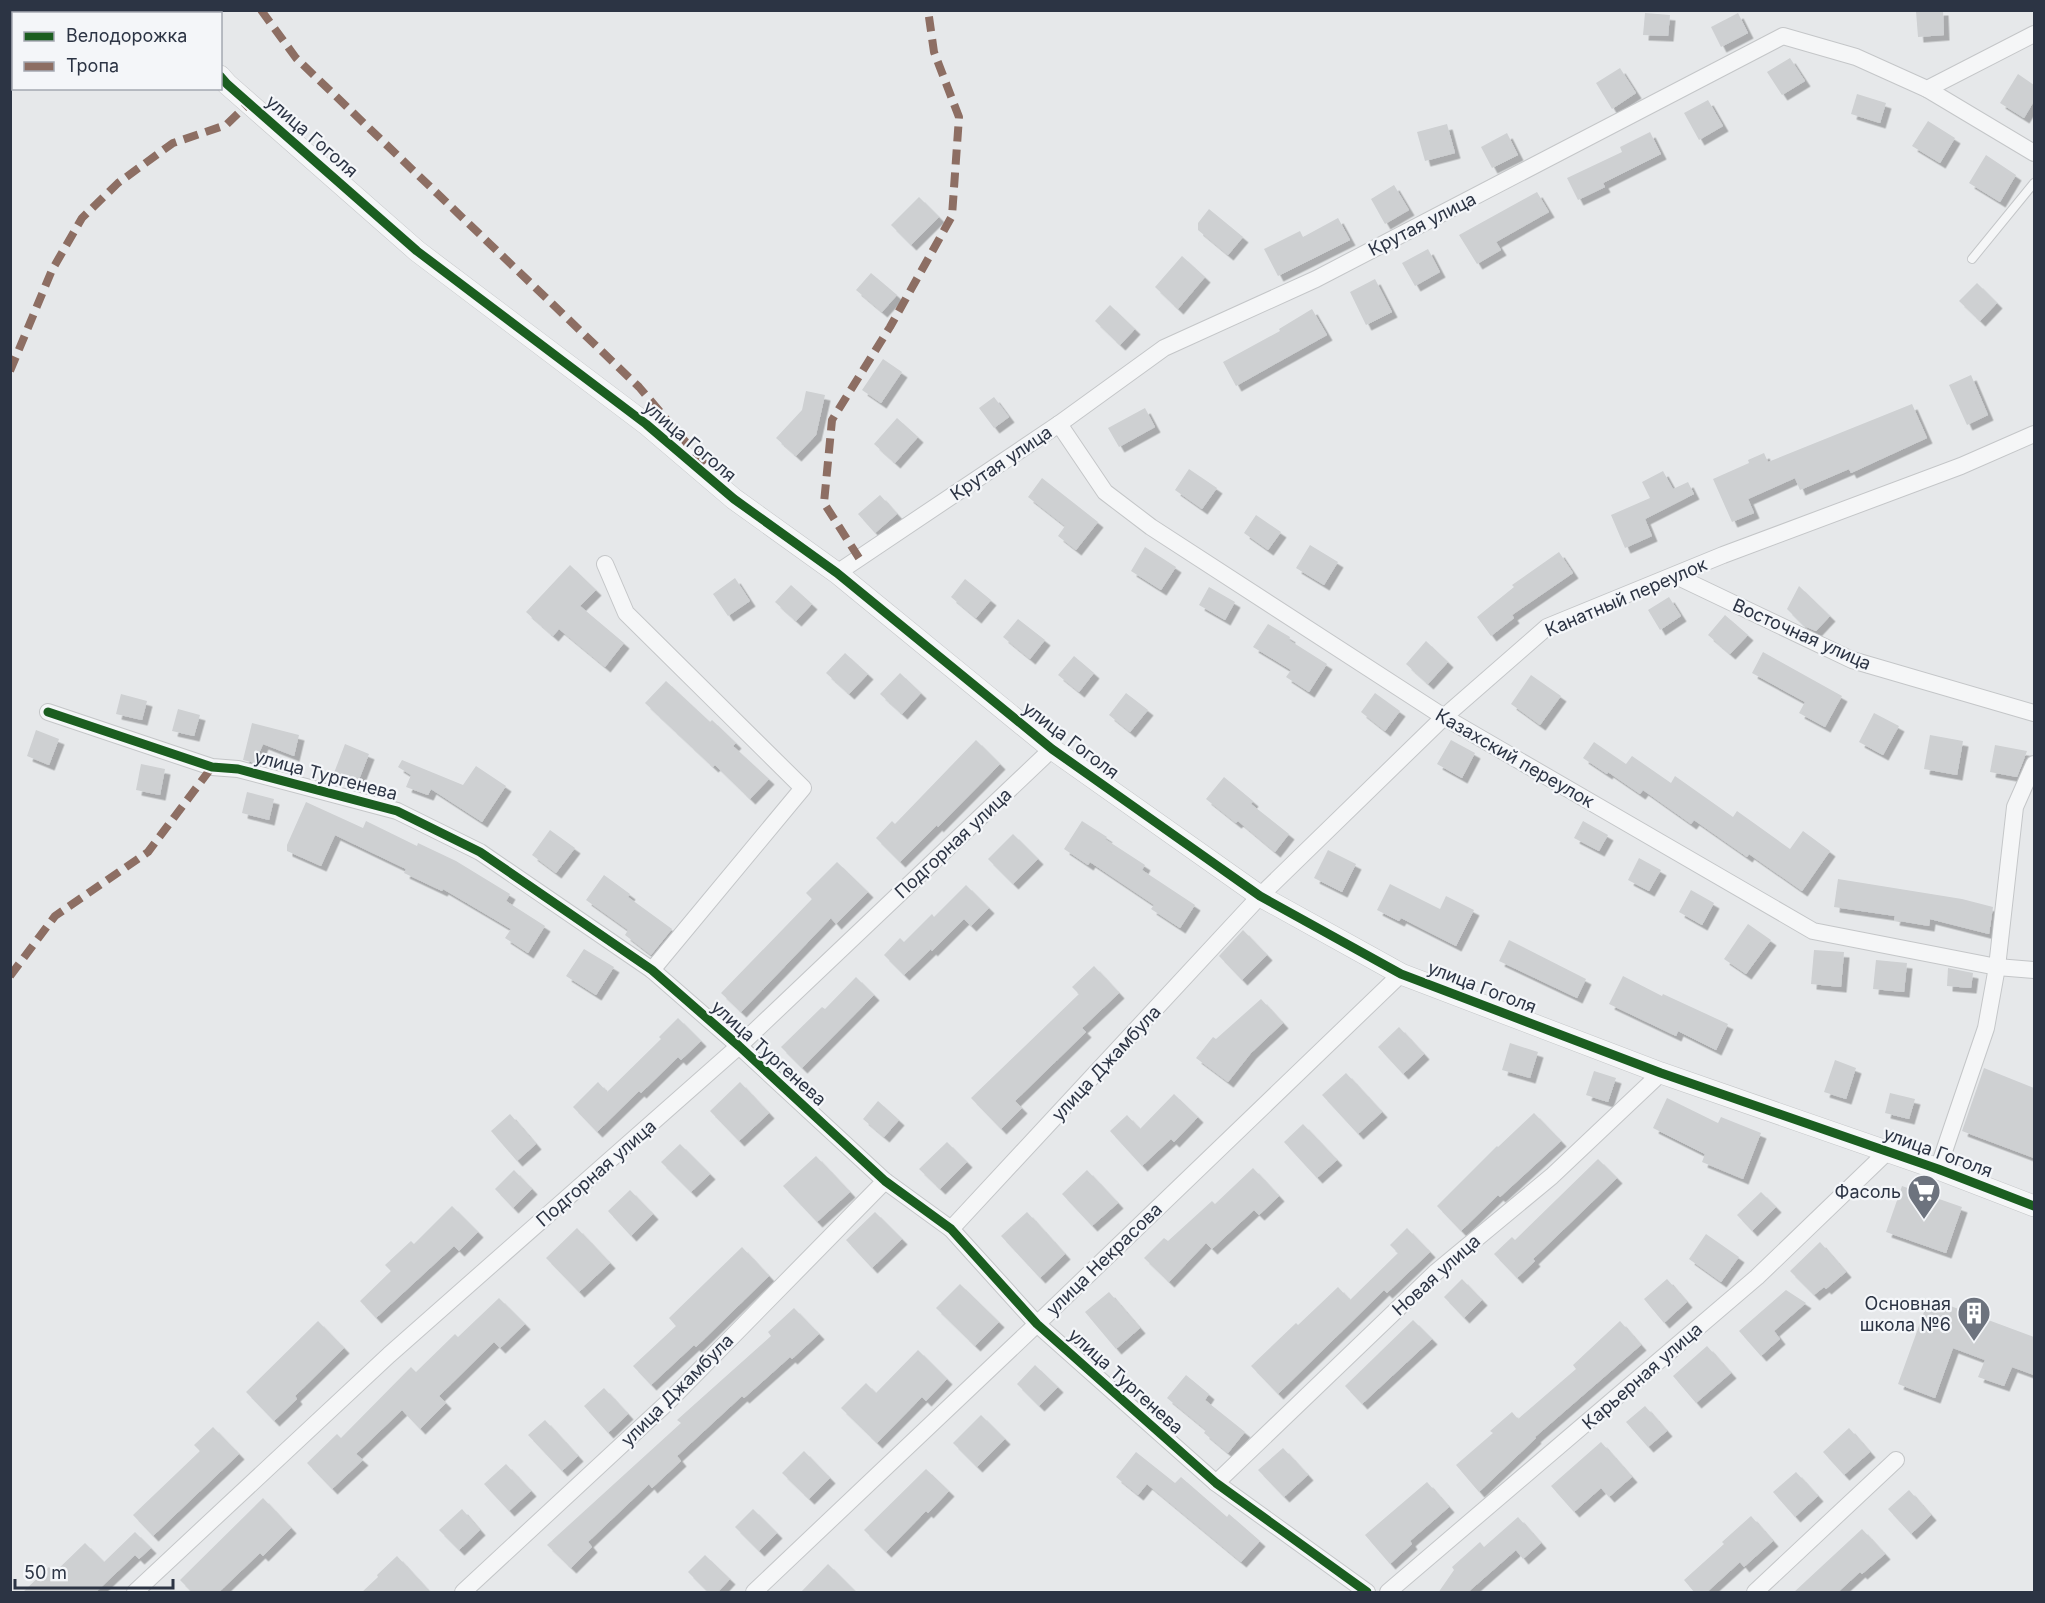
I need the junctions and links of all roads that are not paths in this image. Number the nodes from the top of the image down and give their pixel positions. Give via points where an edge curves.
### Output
1 (2034, 34) edge
2 (222, 78) edge
3 (1928, 89) junction
4 (2034, 153) edge
5 (2034, 183) edge
6 (1972, 259) dead end
7 (1059, 424) junction
8 (2034, 434) edge
9 (605, 564) dead end
10 (837, 573) junction
11 (1676, 576) junction
12 (48, 712) dead end
13 (2034, 713) edge
14 (1444, 717) junction
15 (1052, 749) junction
16 (2034, 764) edge
17 (1260, 896) junction
18 (1997, 967) junction
19 (652, 970) junction
20 (2034, 970) edge
21 (1401, 974) junction
22 (739, 1046) junction
23 (1661, 1073) junction
24 (1888, 1151) junction
25 (1938, 1169) junction
26 (885, 1180) junction
27 (2034, 1206) edge
28 (951, 1229) junction
29 (1037, 1324) junction
30 (1896, 1460) dead end
31 (1216, 1483) junction
32 (135, 1593) edge
33 (463, 1593) edge
34 (754, 1593) edge
35 (1366, 1593) edge
36 (1388, 1593) edge
37 (1755, 1593) edge

1 - 3 street
2 - 10 street, улица Гоголя via 417,251 646,424 734,499
3 - 4 street
3 - 7 street, Крутая улица via 1856,57 1783,36 1316,279 1164,348
5 - 6 lane
7 - 10 street, Крутая улица
7 - 14 street, Казахский переулок via 1105,492 1114,499
8 - 11 street, Канатный переулок
9 - 19 street via 626,614 803,788
10 - 15 street, улица Гоголя
11 - 13 street, Восточная улица via 1852,660
11 - 14 street, Канатный переулок via 1547,627
12 - 19 street, улица Тургенева via 212,767 238,769 397,811 480,852
14 - 17 street, Канатный переулок
14 - 18 street, Казахский переулок via 1813,931
15 - 17 street, улица Гоголя
15 - 22 street, Подгорная улица
16 - 18 street via 2015,807
17 - 21 street, улица Гоголя
17 - 28 street, улица Джамбула
18 - 20 street, Казахский переулок
18 - 25 street via 1986,1028
19 - 22 street, улица Тургенева
21 - 23 street, улица Гоголя
21 - 29 street, улица Некрасова
22 - 26 street, улица Тургенева
22 - 32 street, Подгорная улица via 390,1355
23 - 24 street, улица Гоголя
23 - 31 street, Новая улица via 1552,1176 1435,1274
24 - 25 street, улица Гоголя
24 - 36 street, Карьерная улица via 1757,1277
25 - 27 street, улица Гоголя
26 - 28 street, улица Тургенева
26 - 33 street, улица Джамбула via 668,1402
28 - 29 street, улица Тургенева
29 - 31 street, улица Тургенева
29 - 34 street, улица Некрасова
30 - 37 street
31 - 35 street, улица Тургенева

